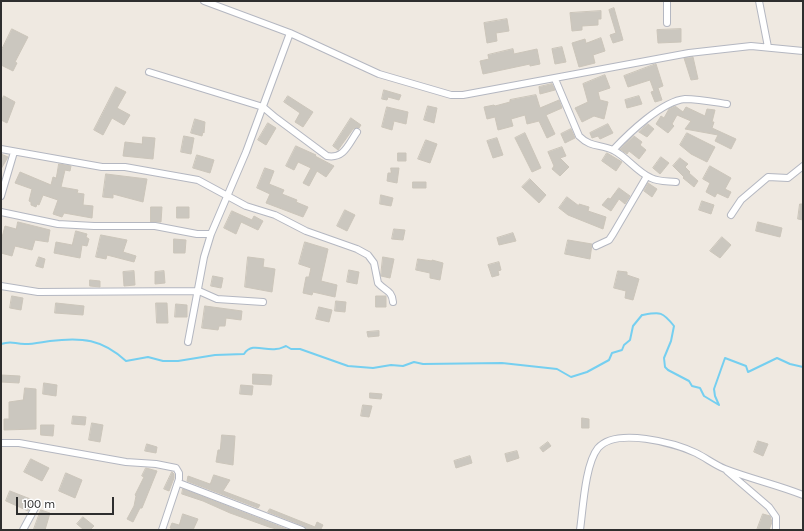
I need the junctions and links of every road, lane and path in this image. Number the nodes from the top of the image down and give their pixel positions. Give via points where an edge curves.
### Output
1 (204, 1) edge
2 (667, 1) edge
3 (759, 1) edge
4 (667, 23) dead end
5 (290, 33) junction
6 (768, 48) junction
7 (803, 51) edge
8 (149, 72) dead end
9 (555, 79) junction
10 (727, 104) dead end
11 (263, 107) junction
12 (357, 132) dead end
13 (1, 149) edge
14 (613, 150) junction
15 (14, 152) junction
16 (803, 166) edge
17 (648, 176) junction
18 (676, 182) dead end
19 (1, 196) edge
20 (228, 197) junction
21 (1, 212) edge
22 (731, 215) dead end
23 (211, 234) junction
24 (596, 246) dead end
25 (1, 286) edge
26 (198, 291) junction
27 (264, 302) dead end
28 (393, 302) dead end
29 (188, 342) dead end
30 (1, 443) edge
31 (724, 469) junction
32 (178, 483) junction
33 (803, 495) edge
34 (36, 506) dead end
35 (23, 530) edge
36 (162, 530) edge
37 (302, 530) edge
38 (580, 530) edge
39 (776, 530) edge

1 - 5 street
2 - 4 street
3 - 6 street
5 - 9 street via 379,74 451,95
5 - 11 street
6 - 7 street
6 - 9 street via 751,46 690,53
8 - 11 street
9 - 14 street via 579,136 588,144
10 - 14 street via 685,99 671,103 652,115
11 - 12 street via 327,156 341,156
11 - 20 street
13 - 15 street
14 - 17 street
15 - 19 street
15 - 20 street via 102,167 126,167 198,180
16 - 22 street via 788,178 768,177 741,200
17 - 18 street via 661,181
17 - 24 street via 609,240
20 - 23 street
20 - 28 street via 275,215 306,232 368,255 374,263 378,284 389,291
21 - 23 street via 58,224 155,226
23 - 26 street
25 - 26 street via 38,292
26 - 27 street via 217,299
26 - 29 street
30 - 32 street via 18,443 176,468 179,473
31 - 33 street
31 - 38 street via 680,447 640,438 622,437 607,441 597,449 589,468
31 - 39 street via 769,507 776,516
32 - 36 street
32 - 37 street
34 - 35 street

